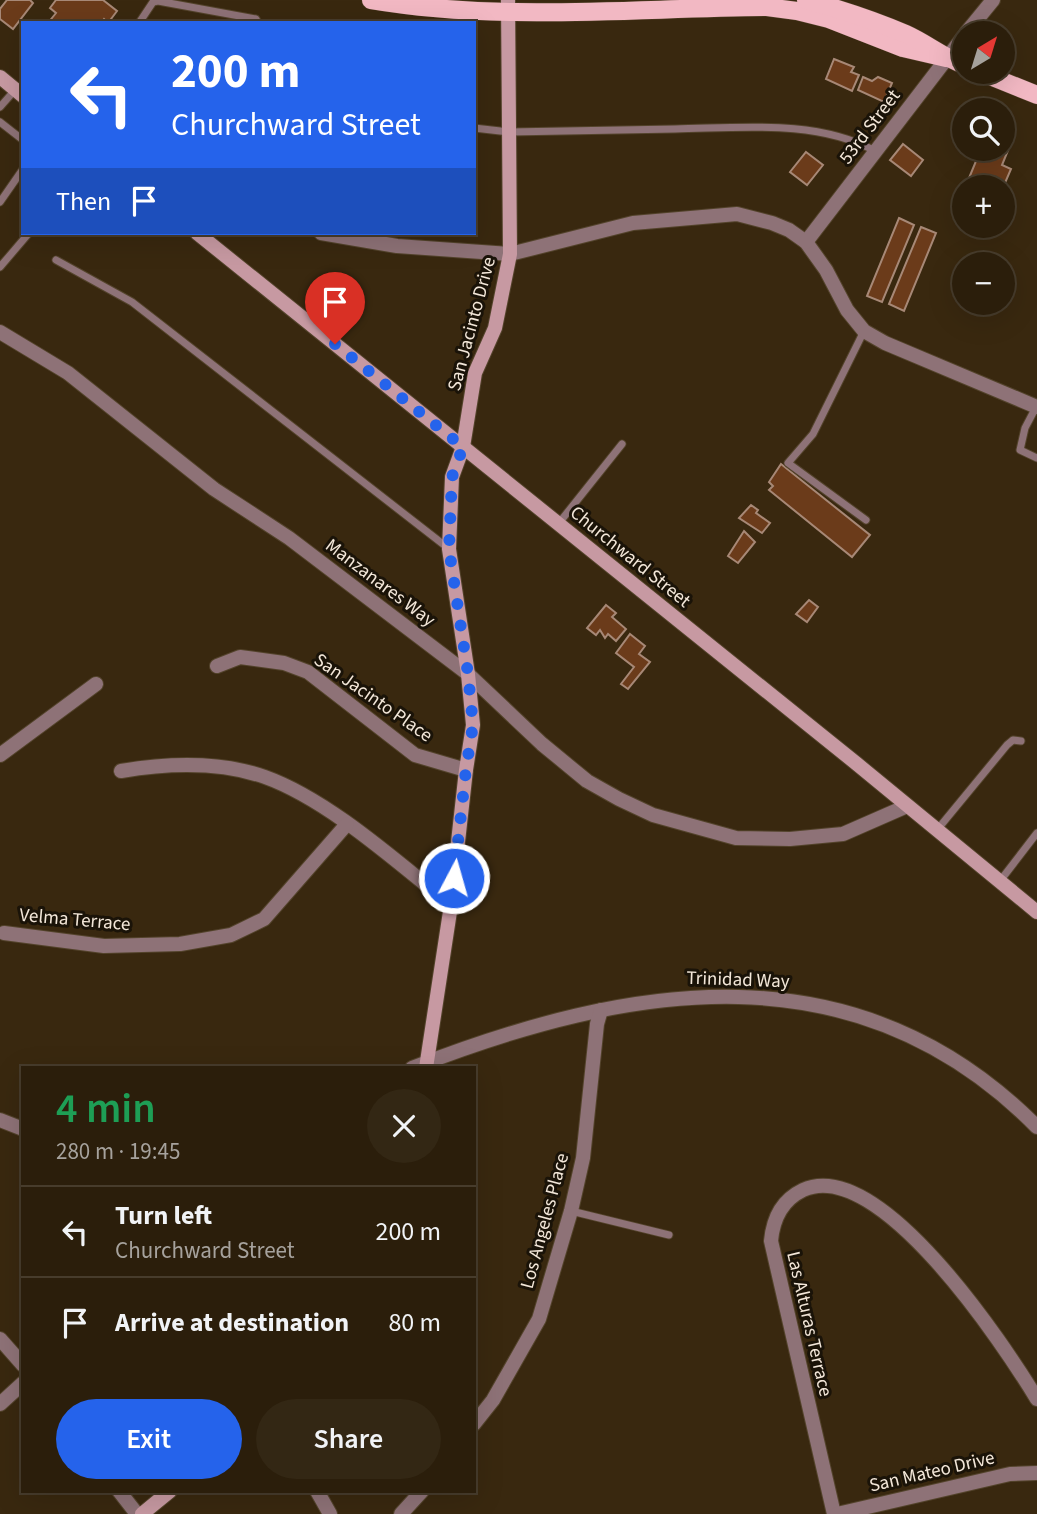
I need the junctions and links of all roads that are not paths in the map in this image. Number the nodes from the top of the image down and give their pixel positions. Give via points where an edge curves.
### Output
1 (371, 0) edge
2 (806, 0) edge
3 (993, 0) edge
4 (508, 6) edge
5 (140, 21) edge
6 (257, 21) edge
7 (976, 21) edge
8 (952, 50) edge
9 (946, 58) junction
10 (952, 60) edge
11 (0, 78) edge
12 (1010, 84) edge
13 (19, 92) edge
14 (1037, 95) edge
15 (0, 107) edge
16 (0, 122) edge
17 (476, 128) edge
18 (509, 131) junction
19 (21, 138) edge
20 (875, 151) junction
21 (21, 172) edge
22 (0, 202) edge
23 (27, 235) edge
24 (199, 235) edge
25 (332, 235) edge
26 (806, 242) junction
27 (510, 254) junction
28 (56, 260) dead end
29 (0, 267) edge
30 (864, 331) junction
31 (0, 332) edge
32 (1037, 406) edge
33 (622, 444) dead end
34 (463, 447) junction
35 (1037, 457) edge
36 (866, 520) dead end
37 (558, 524) junction
38 (449, 549) junction
39 (217, 666) dead end
40 (468, 674) junction
41 (96, 684) dead end
42 (1021, 741) dead end
43 (0, 755) edge
44 (466, 769) junction
45 (121, 771) dead end
46 (907, 806) junction
47 (347, 824) junction
48 (937, 831) junction
49 (1037, 833) edge
50 (999, 882) junction
51 (451, 905) junction
52 (1037, 912) edge
53 (4, 933) dead end
54 (601, 1010) junction
55 (426, 1065) edge
56 (0, 1120) edge
57 (1037, 1127) edge
58 (21, 1128) edge
59 (571, 1211) junction
60 (668, 1235) dead end
61 (0, 1339) edge
62 (21, 1363) edge
63 (21, 1385) edge
64 (1037, 1399) edge
65 (0, 1404) edge
66 (476, 1421) edge
67 (1037, 1473) edge
68 (121, 1493) edge
69 (168, 1493) edge
70 (318, 1493) edge
71 (420, 1493) edge
72 (137, 1514) edge
73 (142, 1514) edge
74 (330, 1514) edge
75 (401, 1514) edge
76 (835, 1514) edge

1 - 4 main road via 414,7
2 - 9 main road via 909,35
3 - 7 street, 53rd Street
4 - 9 main road via 570,14 766,7 797,10 903,48
4 - 18 street, San Jacinto Drive
5 - 6 lane via 158,1
8 - 9 street, 53rd Street
9 - 10 main road
9 - 20 street, 53rd Street
11 - 13 street
12 - 14 main road
13 - 15 lane
16 - 19 lane
17 - 18 lane
18 - 20 lane via 776,128 855,141
18 - 27 street, San Jacinto Drive
20 - 26 street, 53rd Street
21 - 22 lane
23 - 29 lane
24 - 34 street, Churchward Street
25 - 27 street via 397,246
26 - 27 street via 772,223 737,214 633,223
26 - 30 street
27 - 34 street, San Jacinto Drive via 495,328 475,373
28 - 38 lane via 132,302
30 - 32 street
30 - 36 lane via 813,434 788,463
31 - 40 street, Manzanares Way via 68,373 214,489 289,538
32 - 35 lane via 1020,450
33 - 37 lane
34 - 37 street, Churchward Street
34 - 38 street, San Jacinto Drive via 452,477
37 - 46 street, Churchward Street
38 - 40 street, San Jacinto Drive
39 - 44 street, San Jacinto Place via 240,657 284,663 308,672 415,755
40 - 44 street, San Jacinto Drive via 473,725
40 - 46 street, Manzanares Way via 587,781 653,816 736,838 803,838 842,834
41 - 43 street
42 - 48 lane via 1007,745
44 - 51 street, San Jacinto Drive
45 - 47 street via 161,764 218,766 265,777 319,803
46 - 48 street, Churchward Street
47 - 51 street
47 - 53 street, Velma Terrace via 264,919 231,935 180,944 104,946
48 - 50 street, Churchward Street
49 - 50 lane
50 - 52 street, Churchward Street
51 - 55 street, San Jacinto Drive
54 - 55 street, Trinidad Way via 531,1025
54 - 57 street, Trinidad Way via 666,998 732,995 852,1013 940,1049 998,1090
54 - 59 street, Los Angeles Place via 583,1158
56 - 58 street
59 - 60 lane
59 - 66 street, Los Angeles Place via 538,1319
61 - 62 street
63 - 65 street
64 - 76 street, Las Alturas Terrace via 971,1302 894,1220 856,1193 835,1185 816,1186 795,1195 780,1210 771,1241
67 - 76 street, San Mateo Drive via 1010,1474
68 - 72 street
69 - 73 street
70 - 74 street
71 - 75 street

